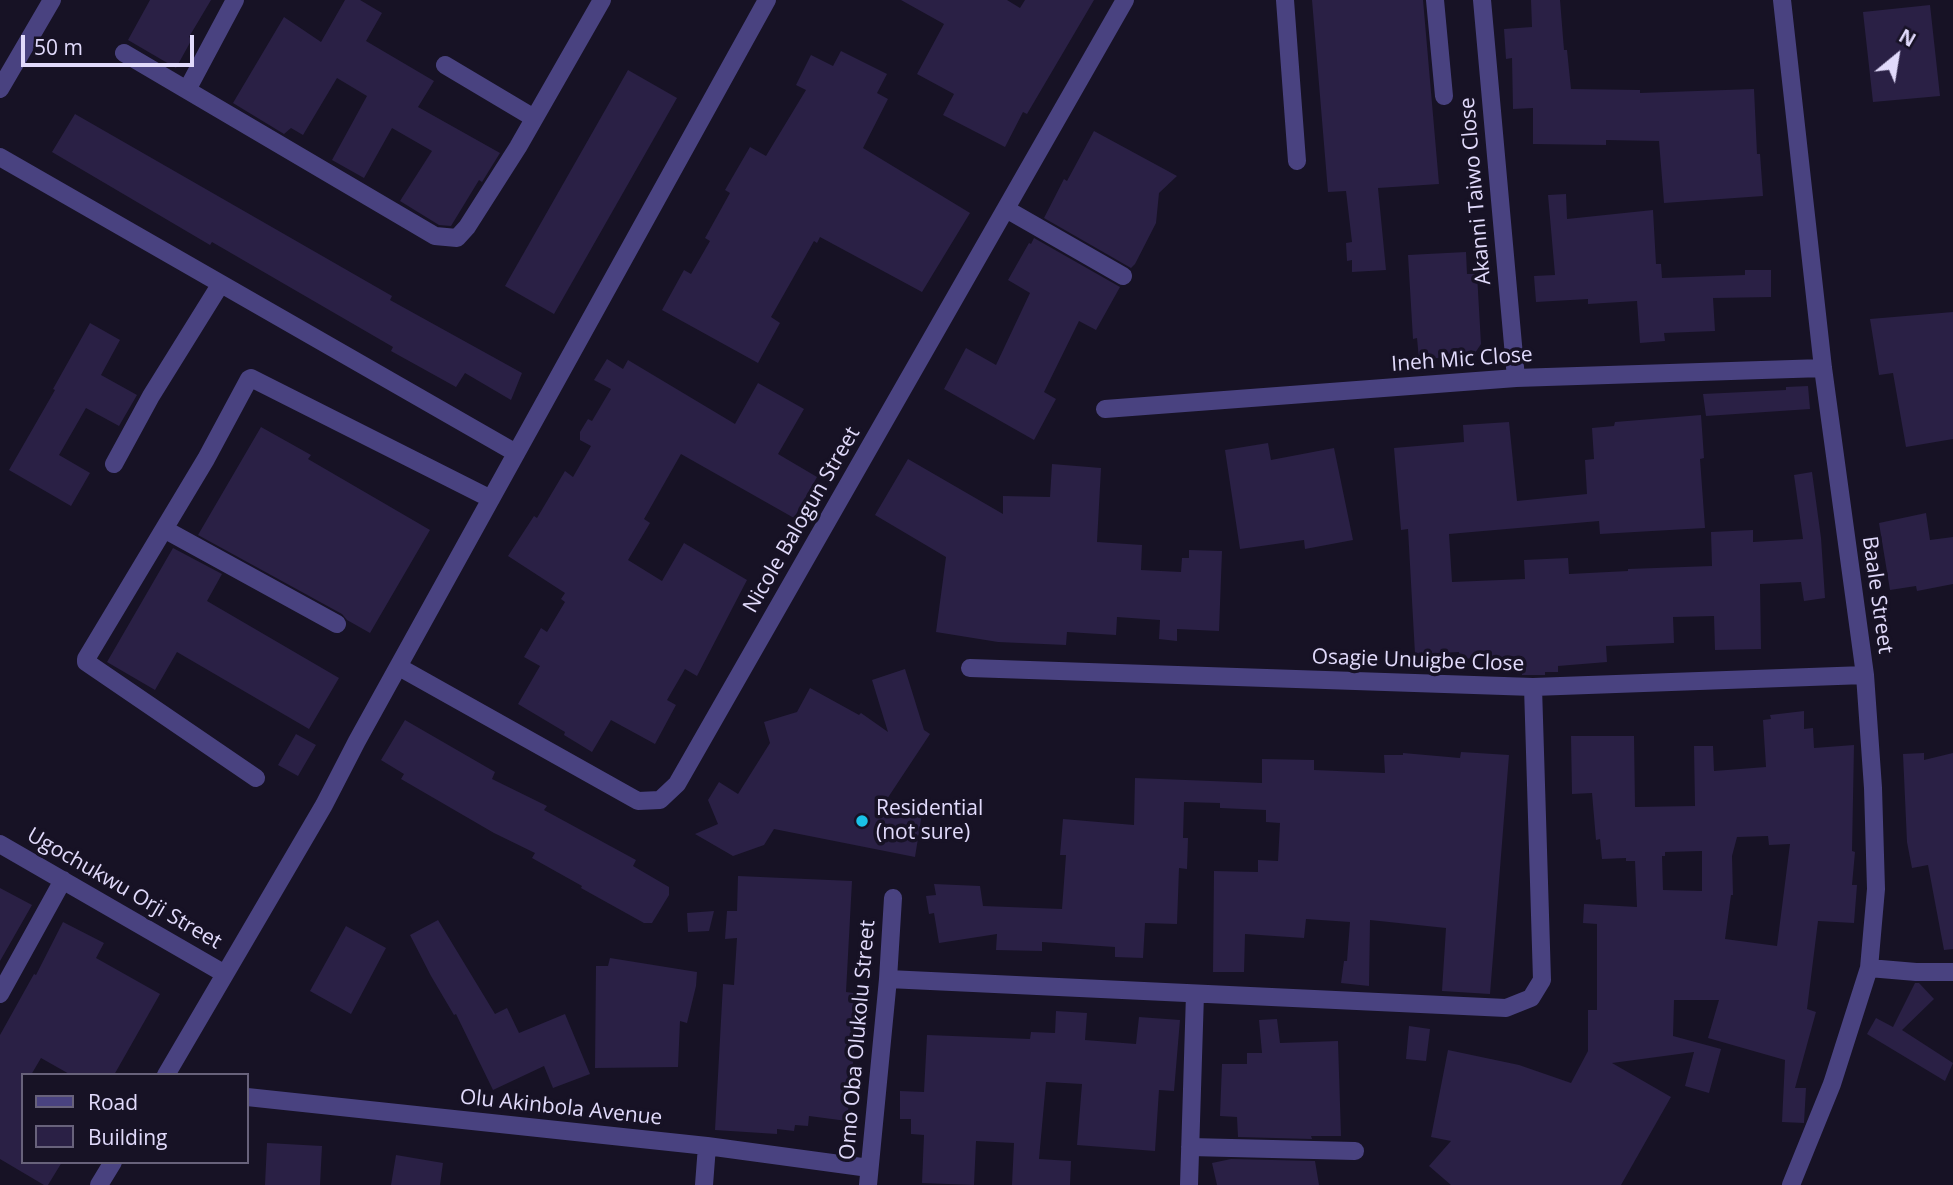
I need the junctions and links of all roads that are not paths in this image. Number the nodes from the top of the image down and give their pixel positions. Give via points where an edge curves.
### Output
1 (52, 0) edge
2 (235, 0) edge
3 (602, 0) edge
4 (767, 0) edge
5 (1125, 0) edge
6 (1284, 0) edge
7 (1435, 0) edge
8 (1482, 0) edge
9 (1783, 0) edge
10 (124, 53) dead end
11 (445, 65) dead end
12 (0, 89) edge
13 (187, 90) junction
14 (1444, 96) dead end
15 (534, 118) junction
16 (0, 157) edge
17 (1297, 161) dead end
18 (1006, 209) junction
19 (1123, 276) dead end
20 (220, 285) junction
21 (1823, 368) junction
22 (1516, 378) junction
23 (1105, 409) dead end
24 (516, 453) junction
25 (114, 464) dead end
26 (491, 499) junction
27 (164, 529) junction
28 (337, 624) dead end
29 (398, 667) junction
30 (970, 668) dead end
31 (1865, 675) junction
32 (1533, 687) junction
33 (256, 778) dead end
34 (0, 844) edge
35 (63, 880) junction
36 (893, 898) dead end
37 (1869, 968) junction
38 (1953, 972) edge
39 (225, 974) junction
40 (888, 979) junction
41 (0, 994) edge
42 (1195, 994) junction
43 (167, 1073) edge
44 (248, 1097) edge
45 (707, 1146) junction
46 (1190, 1147) junction
47 (1355, 1151) dead end
48 (112, 1164) edge
49 (869, 1177) edge
50 (99, 1185) edge
51 (704, 1185) edge
52 (1189, 1185) edge
53 (1791, 1185) edge

1 - 12 street
2 - 13 street
3 - 15 street
4 - 24 street
5 - 18 street, Nicole Balogun Street
6 - 17 street
7 - 14 street
8 - 22 street, Akanni Taiwo Close
9 - 21 street, Baale Street
10 - 13 street
11 - 15 street
13 - 15 street via 435,236 457,238
16 - 20 street
18 - 19 street
18 - 29 street, Nicole Balogun Street via 677,784 660,800 638,801
20 - 24 street
20 - 25 street
21 - 22 street, Ineh Mic Close
21 - 31 street, Baale Street
22 - 23 street, Ineh Mic Close
24 - 26 street
26 - 27 street via 251,378
26 - 29 street
27 - 28 street
27 - 33 street via 86,662
29 - 39 street
30 - 32 street, Osagie Unuigbe Close
31 - 32 street, Osagie Unuigbe Close
31 - 37 street, Baale Street via 1876,889
32 - 42 street via 1542,979 1531,998 1506,1008
34 - 35 street, Ugochukwu Orji Street
35 - 39 street, Ugochukwu Orji Street
35 - 41 street
36 - 40 street, Omo Oba Olukolu Street
37 - 38 street
37 - 53 street, Baale Street via 1832,1084
39 - 43 street
40 - 42 street
40 - 49 street, Omo Oba Olukolu Street
42 - 46 street
44 - 45 street, Olu Akinbola Avenue
45 - 49 street, Olu Akinbola Avenue
45 - 51 street
46 - 47 street
46 - 52 street
48 - 50 street

